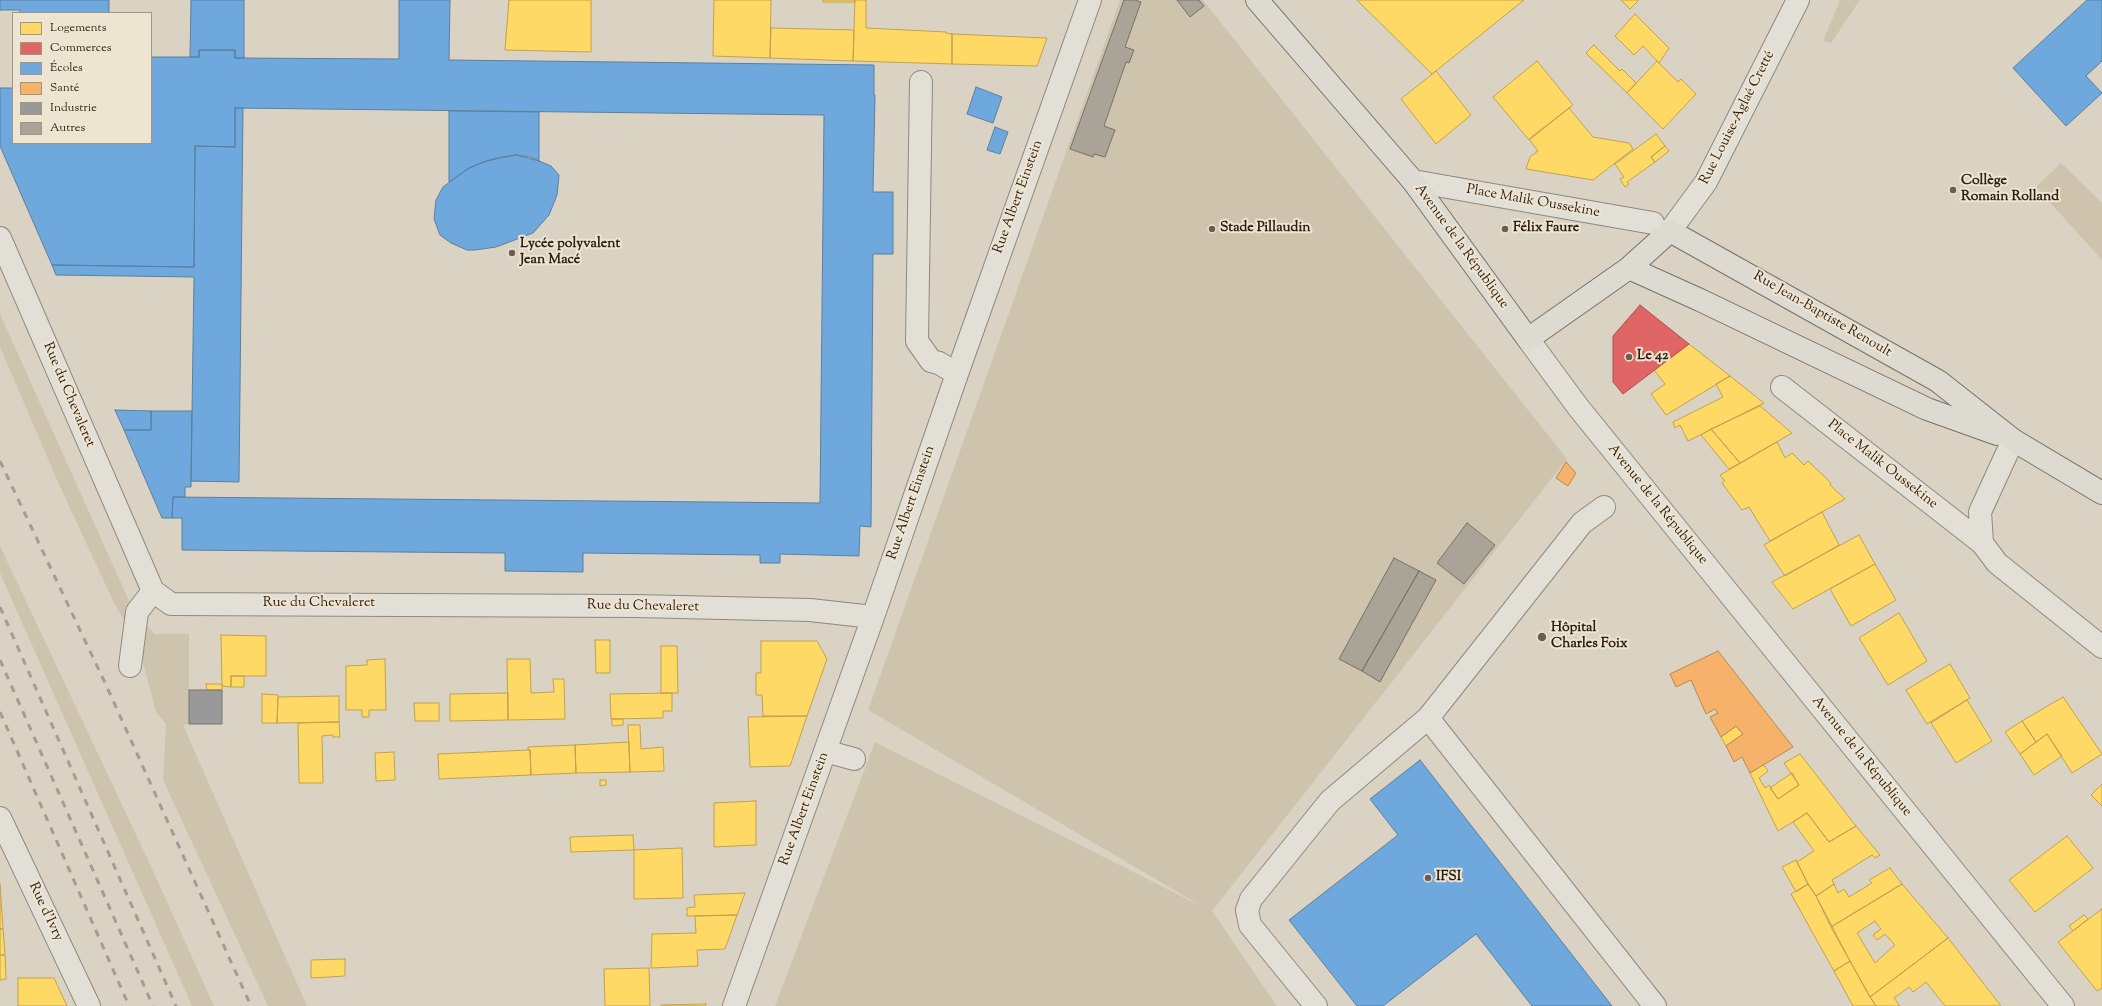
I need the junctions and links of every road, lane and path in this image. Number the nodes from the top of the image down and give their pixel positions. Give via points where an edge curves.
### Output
1 (1090, 0) edge
2 (1258, 0) edge
3 (1798, 0) edge
4 (921, 82) dead end
5 (1413, 181) junction
6 (1661, 227) junction
7 (0, 238) edge
8 (1629, 268) junction
9 (1528, 339) junction
10 (957, 374) junction
11 (1782, 387) dead end
12 (2013, 440) junction
13 (2102, 493) edge
14 (1604, 507) dead end
15 (1982, 543) junction
16 (153, 591) junction
17 (873, 616) junction
18 (2102, 647) edge
19 (130, 666) dead end
20 (1428, 718) junction
21 (825, 750) junction
22 (854, 759) dead end
23 (0, 818) edge
24 (89, 1006) edge
25 (734, 1006) edge
26 (1316, 1006) edge
27 (1655, 1006) edge
28 (2063, 1006) edge

1 - 10 street, Rue Albert Einstein
2 - 5 main road, Avenue de la République
3 - 6 street, Rue Louise-Aglaé Cretté via 1706,182
4 - 10 street via 917,341 931,361
5 - 6 street, Place Malik Oussekine
5 - 9 main road, Avenue de la République
6 - 8 main road
6 - 12 main road, Rue Jean-Baptiste Renoult via 1938,381
7 - 16 street, Rue du Chevaleret
8 - 9 main road
8 - 12 main road, Rue Jean-Baptiste Renoult via 1927,409
9 - 28 street, Avenue de la République via 1578,407
10 - 17 street, Rue Albert Einstein
11 - 15 street, Place Malik Oussekine
12 - 13 main road, Rue Jean-Baptiste Renoult
12 - 15 street via 1980,512
14 - 20 street via 1582,523
15 - 18 street, Place Malik Oussekine via 1997,562
16 - 17 street, Rue du Chevaleret via 171,604 186,605 643,606 810,610
16 - 19 street via 137,612
17 - 21 street, Rue Albert Einstein
20 - 26 street via 1330,801 1251,899 1247,910 1250,925
20 - 27 street
21 - 22 street
21 - 25 street, Rue Albert Einstein
23 - 24 street, Rue d'Ivry

